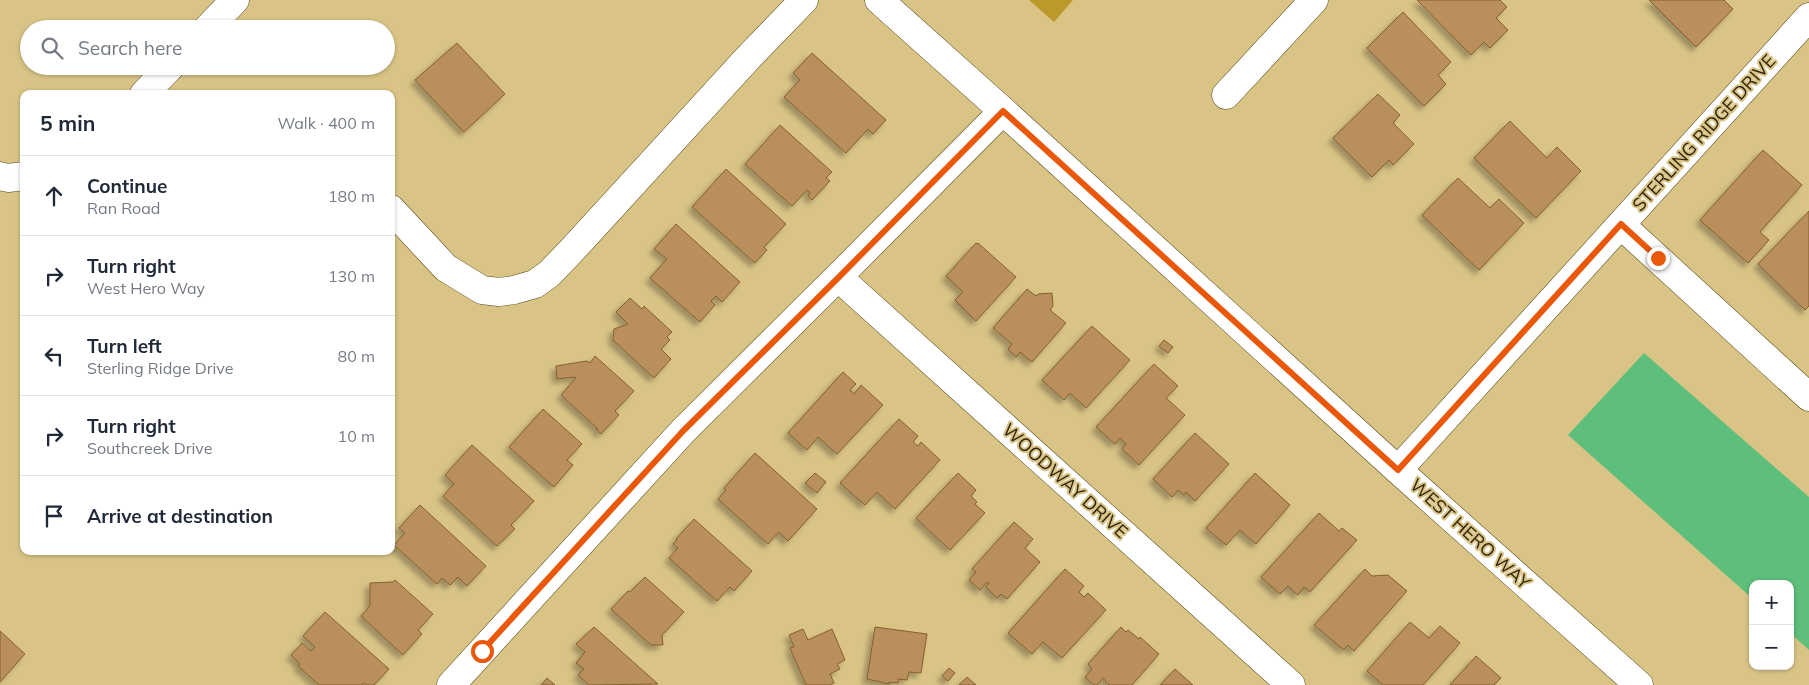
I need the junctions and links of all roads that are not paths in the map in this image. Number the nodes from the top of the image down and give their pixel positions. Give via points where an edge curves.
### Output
1 (236, 0) edge
2 (804, 0) edge
3 (879, 0) edge
4 (1314, 0) edge
5 (1809, 17) edge
6 (216, 20) edge
7 (162, 75) edge
8 (148, 90) edge
9 (1226, 95) dead end
10 (1003, 111) junction
11 (0, 176) edge
12 (20, 176) edge
13 (395, 213) edge
14 (1621, 224) junction
15 (838, 278) junction
16 (1809, 397) edge
17 (1398, 470) junction
18 (451, 685) edge
19 (1291, 685) edge
20 (1639, 685) edge

1 - 6 street
2 - 13 street via 573,249 535,284 499,292 482,290 446,268
3 - 10 street, WEST HERO WAY
4 - 9 street
5 - 14 street, STERLING RIDGE DRIVE
7 - 8 street
10 - 15 street
10 - 17 street, WEST HERO WAY
11 - 12 street
14 - 16 street
14 - 17 street, STERLING RIDGE DRIVE
15 - 18 street via 683,431
15 - 19 street, WOODWAY DRIVE
17 - 20 street, WEST HERO WAY

